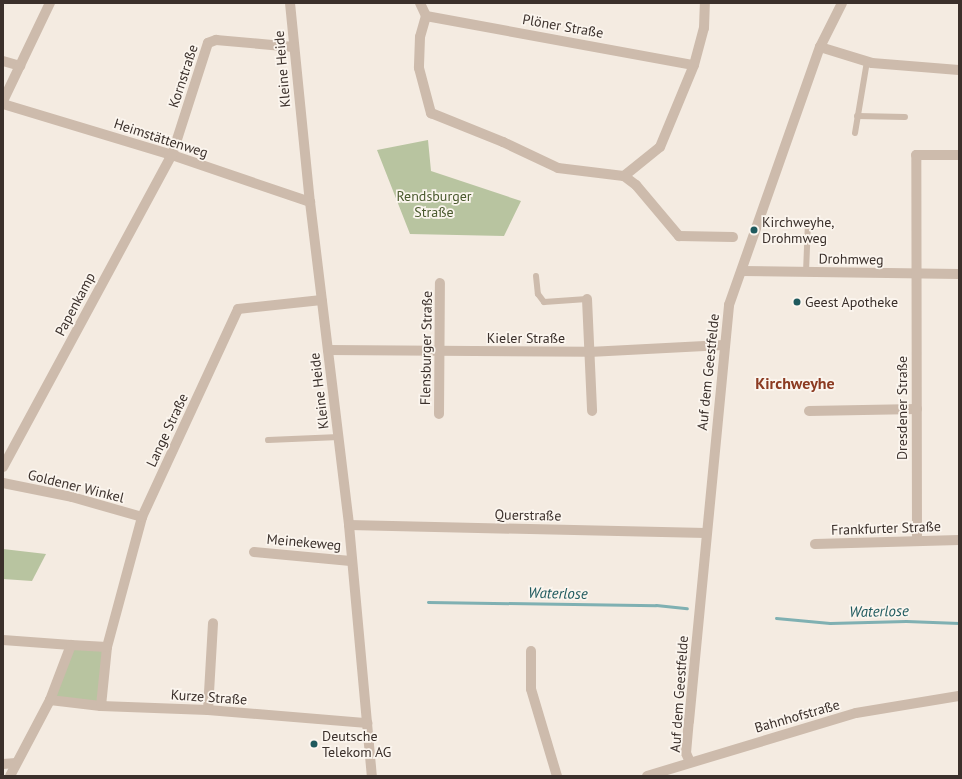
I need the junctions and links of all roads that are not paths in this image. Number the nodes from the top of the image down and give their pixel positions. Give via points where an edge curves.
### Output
1 (50, 3) edge
2 (290, 3) edge
3 (420, 3) edge
4 (705, 3) edge
5 (842, 3) edge
6 (426, 16) junction
7 (820, 47) junction
8 (294, 48) junction
9 (3, 60) edge
10 (867, 61) junction
11 (694, 65) junction
12 (20, 66) junction
13 (959, 70) edge
14 (3, 103) edge
15 (857, 116) junction
16 (905, 117) dead end
17 (854, 133) dead end
18 (172, 155) junction
19 (959, 155) edge
20 (624, 176) junction
21 (310, 202) junction
22 (808, 222) dead end
23 (733, 237) dead end
24 (742, 271) junction
25 (806, 272) junction
26 (915, 274) junction
27 (959, 274) edge
28 (536, 276) dead end
29 (440, 283) dead end
30 (587, 299) joint
31 (322, 300) junction
32 (724, 345) junction
33 (328, 350) junction
34 (440, 352) junction
35 (588, 352) junction
36 (917, 409) junction
37 (592, 411) dead end
38 (809, 411) dead end
39 (439, 414) dead end
40 (339, 437) junction
41 (268, 440) dead end
42 (3, 467) edge
43 (3, 483) edge
44 (142, 517) junction
45 (349, 525) junction
46 (706, 533) junction
47 (959, 540) edge
48 (917, 541) junction
49 (815, 544) dead end
50 (254, 552) dead end
51 (352, 561) junction
52 (213, 623) dead end
53 (3, 640) edge
54 (71, 645) junction
55 (107, 647) junction
56 (530, 651) dead end
57 (959, 696) edge
58 (50, 700) junction
59 (101, 706) junction
60 (208, 710) junction
61 (367, 723) junction
62 (690, 762) junction
63 (12, 769) edge
64 (372, 776) edge
65 (557, 776) edge
66 (647, 776) edge

1 - 12 street
2 - 8 street, Kleine Heide
3 - 6 street
4 - 11 street via 704,28
5 - 7 street, Auf dem Geestfelde
6 - 11 street, Plöner Straße
6 - 20 street via 420,37 420,68 431,113 503,142 558,168
7 - 10 street
7 - 24 street, Auf dem Geestfelde via 751,238
8 - 18 street, Kornstraße via 216,40 208,43
8 - 21 street, Kleine Heide
9 - 12 street
10 - 13 street
10 - 15 lane
11 - 20 street via 660,147
12 - 14 street
14 - 18 street, Heimstättenweg
15 - 16 lane
15 - 17 lane
18 - 21 street, Heimstättenweg
18 - 42 street, Papenkamp
19 - 26 street, Dresdener Straße via 916,155
20 - 23 street via 636,185 679,236
21 - 31 street, Kleine Heide
22 - 25 lane
24 - 25 street, Drohmweg
24 - 32 street, Auf dem Geestfelde via 729,305
25 - 26 street, Drohmweg
26 - 27 street, Drohmweg
26 - 36 street, Dresdener Straße
28 - 30 lane via 538,294 544,302
29 - 34 street, Flensburger Straße
30 - 35 street
31 - 33 street, Kleine Heide
31 - 44 street, Lange Straße via 238,310
32 - 35 street, Kieler Straße
32 - 46 street, Auf dem Geestfelde
33 - 34 street, Kieler Straße
33 - 40 street, Kleine Heide
34 - 35 street, Kieler Straße
34 - 39 street, Flensburger Straße
35 - 37 street
36 - 38 street
36 - 48 street, Dresdener Straße
40 - 41 lane
40 - 45 street, Kleine Heide
43 - 44 street, Goldener Winkel via 72,497
44 - 55 street, Lange Straße
45 - 46 street, Querstraße
45 - 51 street, Kleine Heide
46 - 62 street, Auf dem Geestfelde via 686,752
47 - 48 street, Frankfurter Straße
48 - 49 street, Frankfurter Straße
50 - 51 street, Meinekeweg
51 - 61 street, Kleine Heide
52 - 60 street
53 - 54 street
54 - 55 street
54 - 58 street
55 - 59 street, Lange Straße
56 - 65 street via 530,689
57 - 62 street, Bahnhofstraße via 856,713
58 - 59 street, Kurze Straße
58 - 63 street
59 - 60 street, Kurze Straße
60 - 61 street, Kurze Straße
61 - 64 street, Kleine Heide
62 - 66 street, Bahnhofstraße

